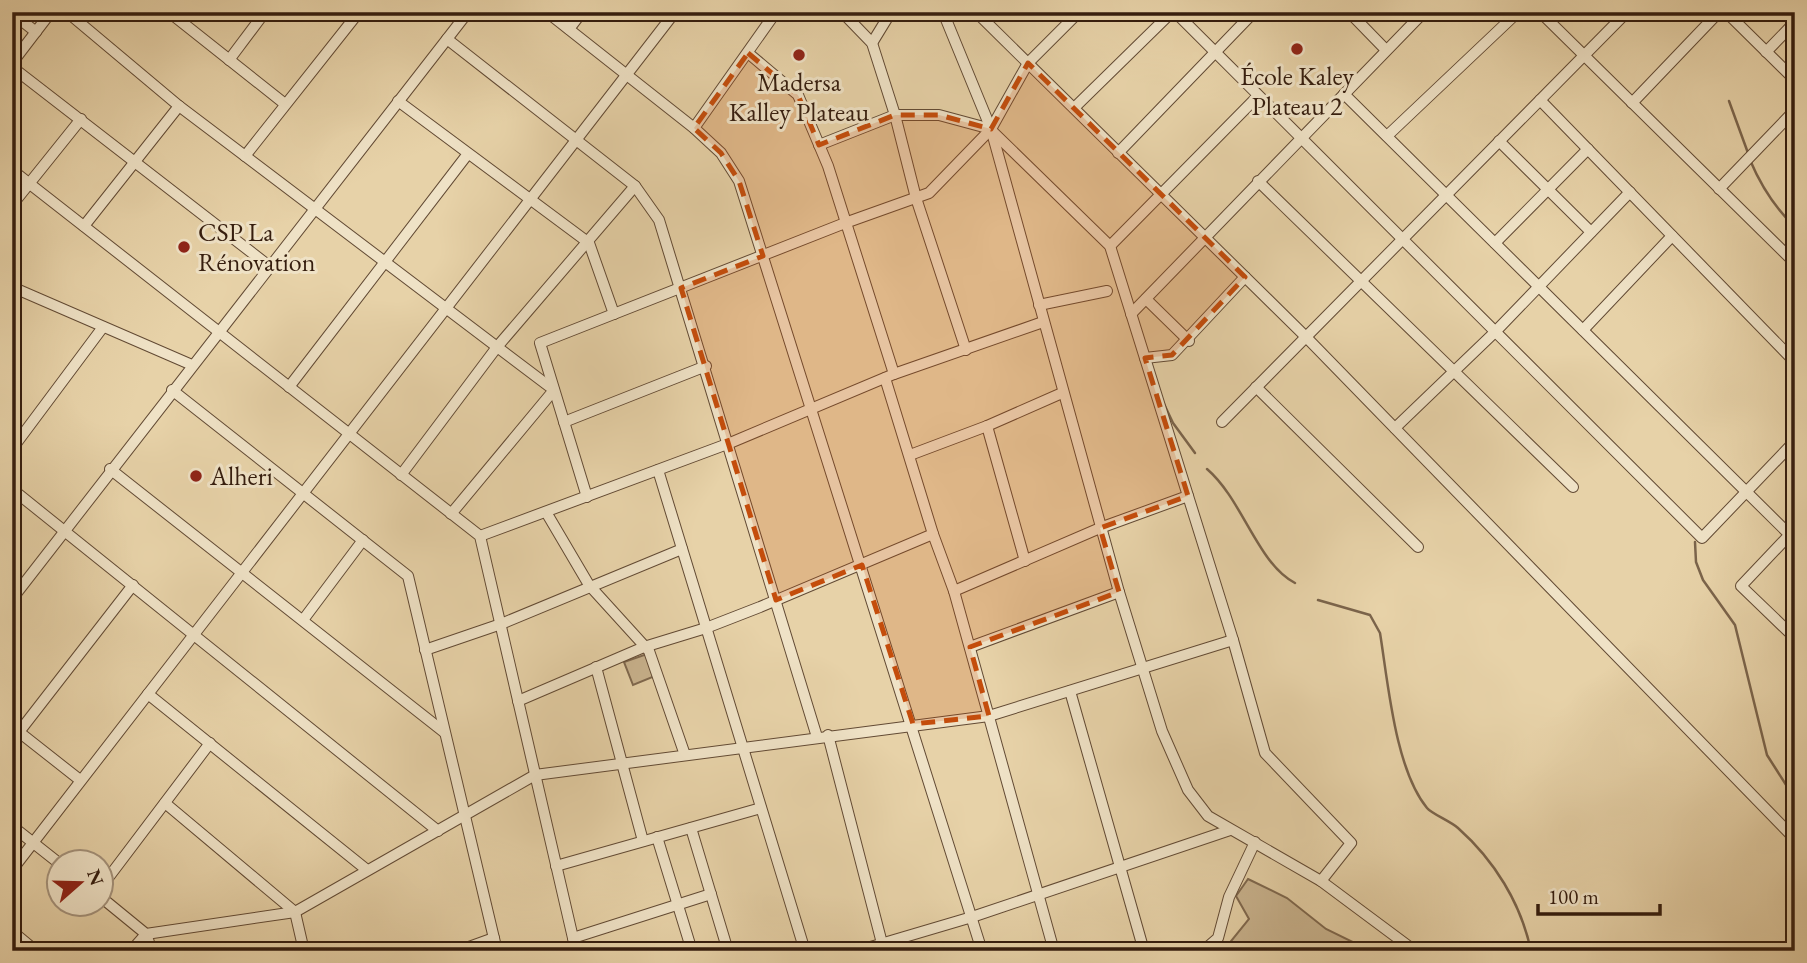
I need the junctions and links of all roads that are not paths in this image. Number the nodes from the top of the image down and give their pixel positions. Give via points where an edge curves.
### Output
1 (12, 12) edge
2 (51, 12) edge
3 (67, 12) edge
4 (169, 12) edge
5 (265, 12) edge
6 (359, 12) edge
7 (468, 12) edge
8 (547, 12) edge
9 (582, 12) edge
10 (675, 12) edge
11 (776, 12) edge
12 (842, 12) edge
13 (891, 12) edge
14 (943, 12) edge
15 (1079, 12) edge
16 (1173, 12) edge
17 (1254, 12) edge
18 (1349, 12) edge
19 (1424, 12) edge
20 (1518, 12) edge
21 (1540, 12) edge
22 (1627, 12) edge
23 (1718, 12) edge
24 (1726, 12) edge
25 (977, 13) edge
26 (1795, 22) edge
27 (569, 29) junction
28 (36, 32) junction
29 (447, 39) junction
30 (872, 43) junction
31 (1386, 50) junction
32 (748, 52) junction
33 (1214, 52) junction
34 (1766, 52) junction
35 (1584, 55) junction
36 (229, 60) junction
37 (1028, 63) junction
38 (12, 65) edge
39 (628, 73) junction
40 (1795, 80) edge
41 (1344, 94) junction
42 (1258, 96) junction
43 (1540, 100) junction
44 (398, 101) junction
45 (1632, 103) junction
46 (285, 104) junction
47 (179, 106) junction
48 (1074, 108) junction
49 (1795, 110) edge
50 (895, 115) junction
51 (81, 119) junction
52 (694, 128) junction
53 (991, 129) junction
54 (1387, 136) junction
55 (1301, 138) junction
56 (576, 140) junction
57 (1499, 141) junction
58 (819, 145) junction
59 (1588, 149) junction
60 (1118, 153) junction
61 (467, 155) junction
62 (245, 156) junction
63 (135, 161) junction
64 (12, 170) edge
65 (1258, 181) junction
66 (30, 184) junction
67 (635, 186) junction
68 (1719, 188) junction
69 (1548, 190) junction
70 (1630, 192) junction
71 (1162, 194) junction
72 (1446, 195) junction
73 (916, 198) junction
74 (529, 201) junction
75 (12, 205) edge
76 (314, 208) junction
77 (845, 223) junction
78 (84, 226) junction
79 (1591, 232) junction
80 (1204, 236) junction
81 (1672, 236) junction
82 (1402, 239) junction
83 (589, 243) junction
84 (1495, 243) junction
85 (1110, 246) junction
86 (763, 256) junction
87 (385, 262) junction
88 (1795, 263) edge
89 (269, 266) junction
90 (1245, 277) junction
91 (1361, 281) junction
92 (1539, 286) junction
93 (12, 288) edge
94 (681, 288) junction
95 (1107, 291) dead end
96 (1146, 299) junction
97 (1039, 305) junction
98 (446, 308) junction
99 (614, 314) junction
100 (1131, 314) junction
101 (1043, 322) junction
102 (103, 327) junction
103 (1583, 330) junction
104 (218, 331) junction
105 (1495, 331) junction
106 (1306, 337) junction
107 (1189, 341) junction
108 (497, 347) junction
109 (967, 351) junction
110 (1145, 358) junction
111 (1795, 362) edge
112 (192, 365) junction
113 (706, 366) junction
114 (1454, 370) junction
115 (890, 376) junction
116 (289, 387) junction
117 (1256, 387) junction
118 (172, 390) junction
119 (554, 390) junction
120 (1062, 393) junction
121 (813, 409) junction
122 (564, 422) junction
123 (1222, 422) dead end
124 (987, 426) junction
125 (1395, 428) junction
126 (349, 434) junction
127 (1795, 440) edge
128 (730, 443) junction
129 (12, 449) edge
130 (910, 455) junction
131 (110, 469) junction
132 (658, 470) junction
133 (401, 475) junction
134 (1573, 488) dead end
135 (12, 489) edge
136 (1746, 492) junction
137 (303, 493) junction
138 (1188, 496) junction
139 (587, 497) junction
140 (546, 512) junction
141 (451, 514) junction
142 (1100, 528) junction
143 (63, 530) junction
144 (933, 534) junction
145 (1793, 535) edge
146 (480, 536) junction
147 (363, 540) junction
148 (1418, 547) dead end
149 (682, 549) junction
150 (1025, 561) junction
151 (862, 565) junction
152 (242, 572) junction
153 (12, 576) edge
154 (23, 584) junction
155 (133, 585) junction
156 (589, 585) junction
157 (954, 591) junction
158 (1119, 592) junction
159 (12, 598) edge
160 (776, 600) junction
161 (303, 620) junction
162 (501, 624) junction
163 (706, 628) junction
164 (194, 634) junction
165 (1795, 638) edge
166 (1233, 640) junction
167 (645, 647) junction
168 (970, 647) junction
169 (425, 650) junction
170 (596, 667) junction
171 (1142, 668) junction
172 (1070, 691) junction
173 (148, 694) junction
174 (518, 701) junction
175 (989, 716) junction
176 (913, 724) junction
177 (445, 732) junction
178 (822, 736) junction
179 (210, 743) junction
180 (743, 747) junction
181 (685, 755) junction
182 (622, 763) junction
183 (535, 775) junction
184 (80, 780) junction
185 (165, 803) junction
186 (761, 808) junction
187 (465, 815) junction
188 (12, 825) edge
189 (691, 828) junction
190 (1230, 830) junction
191 (438, 831) junction
192 (657, 837) junction
193 (1795, 839) edge
194 (643, 841) junction
195 (1255, 842) junction
196 (33, 843) junction
197 (46, 853) edge
198 (556, 866) junction
199 (116, 868) edge
200 (1120, 868) junction
201 (12, 870) edge
202 (368, 870) junction
203 (1321, 881) junction
204 (711, 894) junction
205 (1038, 895) junction
206 (677, 905) junction
207 (116, 909) edge
208 (295, 912) junction
209 (972, 917) junction
210 (12, 931) edge
211 (146, 934) junction
212 (494, 938) junction
213 (573, 938) junction
214 (883, 947) edge
215 (1143, 948) edge
216 (36, 951) edge
217 (131, 951) edge
218 (152, 951) edge
219 (304, 951) edge
220 (458, 951) edge
221 (497, 951) edge
222 (576, 951) edge
223 (692, 951) edge
224 (728, 951) edge
225 (805, 951) edge
226 (857, 951) edge
227 (982, 951) edge
228 (1054, 951) edge
229 (1127, 951) edge
230 (1203, 951) edge
231 (1415, 951) edge

1 - 28 street
2 - 28 street
3 - 47 street
4 - 36 street
5 - 36 street
6 - 46 street
7 - 29 street
8 - 27 street
9 - 27 street
10 - 39 street
11 - 32 street
12 - 30 street
13 - 30 street
14 - 53 street
15 - 37 street
16 - 33 street
16 - 48 street
17 - 33 street
18 - 31 street
19 - 31 street
20 - 54 street
21 - 35 street
22 - 35 street
23 - 45 street
24 - 34 street
25 - 37 street
26 - 34 street
27 - 39 street
28 - 38 street
29 - 44 street
29 - 56 street
30 - 50 street
31 - 41 street
32 - 52 street
32 - 58 street via 798,95
33 - 42 street
33 - 60 street
34 - 40 street
35 - 43 street
35 - 45 street
36 - 46 street
37 - 48 street
37 - 53 street
38 - 51 street
39 - 52 street
39 - 56 street
41 - 54 street
41 - 55 street
42 - 55 street
42 - 71 street
43 - 57 street
43 - 59 street
44 - 61 street
44 - 76 street
45 - 68 street
46 - 62 street
47 - 62 street
47 - 63 street
48 - 60 street
49 - 68 street
50 - 53 street via 939,115
50 - 58 street
50 - 73 street
51 - 63 street
51 - 66 street
52 - 86 street via 721,153 739,181
53 - 73 street via 929,193
53 - 85 street
53 - 97 street
54 - 72 street
55 - 65 street
55 - 82 street
56 - 67 street
56 - 74 street
57 - 69 street
57 - 72 street
58 - 77 street
59 - 69 street
59 - 70 street
60 - 71 street
61 - 74 street
61 - 87 street
62 - 76 street
63 - 78 street
63 - 89 street
64 - 66 street
65 - 80 street
65 - 91 street
66 - 75 street
66 - 78 street
67 - 83 street
67 - 94 street via 659,220
68 - 88 street
69 - 79 street
69 - 84 street
70 - 79 street
70 - 81 street
71 - 80 street
71 - 85 street
72 - 82 street
72 - 84 street
73 - 77 street
73 - 109 street
74 - 83 street
74 - 98 street
76 - 87 street
76 - 89 street
77 - 86 street
77 - 115 street
78 - 104 street
79 - 92 street
80 - 90 street
80 - 96 street
81 - 103 street
81 - 111 street
82 - 91 street
82 - 105 street
83 - 99 street
83 - 108 street
84 - 92 street
85 - 100 street
86 - 94 street
86 - 121 street
87 - 98 street
87 - 116 street
89 - 104 street
90 - 106 street
90 - 107 street
91 - 106 street
91 - 114 street
92 - 103 street
92 - 105 street
93 - 102 street
94 - 99 street
94 - 113 street
95 - 97 street
96 - 100 street
96 - 107 street
97 - 101 street
98 - 108 street
98 - 126 street
99 - 119 street via 540,343
100 - 110 street
101 - 109 street
101 - 120 street
102 - 112 street
102 - 129 street
103 - 136 street
104 - 112 street
104 - 116 street
105 - 114 street
105 - 136 street via 1702,538
106 - 117 street
106 - 125 street
107 - 110 street via 1172,355
108 - 119 street
108 - 133 street
109 - 115 street
110 - 138 street
112 - 118 street
113 - 122 street
113 - 128 street
114 - 125 street
114 - 134 street
115 - 121 street
115 - 130 street
116 - 126 street
117 - 123 street
117 - 148 street
118 - 131 street
118 - 137 street
119 - 122 street
119 - 141 street
120 - 124 street
120 - 142 street
121 - 128 street
121 - 151 street
122 - 139 street
124 - 130 street
124 - 150 street
125 - 193 street
126 - 133 street
126 - 137 street
127 - 136 street
128 - 132 street
128 - 160 street
130 - 144 street
131 - 143 street
131 - 152 street
132 - 139 street
132 - 149 street
133 - 141 street
135 - 143 street
136 - 145 street
137 - 147 street
137 - 152 street
138 - 142 street
138 - 166 street
139 - 140 street
140 - 146 street
140 - 156 street
141 - 146 street
142 - 150 street
142 - 158 street
143 - 154 street
143 - 155 street
144 - 151 street
144 - 157 street
145 - 165 street via 1741,586
146 - 162 street
147 - 161 street
147 - 169 street via 408,576
149 - 156 street
149 - 163 street
150 - 157 street
151 - 160 street
151 - 176 street
152 - 161 street
152 - 164 street
153 - 154 street
154 - 159 street
155 - 164 street
155 - 184 street via 19,732
156 - 162 street
156 - 167 street
157 - 168 street
158 - 168 street
158 - 171 street
160 - 163 street
160 - 178 street
161 - 177 street
162 - 169 street
162 - 174 street
163 - 167 street
163 - 180 street
164 - 173 street
164 - 191 street
166 - 171 street
166 - 203 street via 1265,753 1351,843
167 - 170 street
167 - 181 street
168 - 175 street
169 - 177 street
170 - 174 street
170 - 182 street
171 - 172 street
171 - 190 street via 1166,742 1188,790 1208,816
172 - 175 street
172 - 200 street
173 - 179 street
173 - 184 street
174 - 183 street
175 - 176 street
175 - 205 street
176 - 178 street
176 - 209 street
177 - 187 street
178 - 180 street
178 - 214 street
179 - 185 street
179 - 202 street
180 - 181 street
180 - 186 street
181 - 182 street
182 - 183 street
182 - 194 street
183 - 187 street
183 - 198 street
184 - 196 street
185 - 199 street
185 - 208 street
186 - 189 street
186 - 225 street
187 - 191 street
187 - 212 street
188 - 196 street
189 - 192 street
189 - 204 street
190 - 195 street
190 - 200 street
191 - 202 street
192 - 194 street
192 - 206 street
194 - 198 street
195 - 203 street
195 - 230 street via 1229,897 1218,938
196 - 197 street
196 - 201 street
198 - 213 street
200 - 205 street
200 - 215 street
202 - 208 street
203 - 231 street
204 - 206 street
204 - 224 street
205 - 209 street
205 - 228 street
206 - 213 street
206 - 223 street
207 - 211 street
208 - 211 street
208 - 219 street
209 - 214 street
209 - 227 street
210 - 216 street
211 - 217 street
211 - 218 street
212 - 220 street
212 - 221 street
213 - 222 street
214 - 226 street
215 - 229 street

